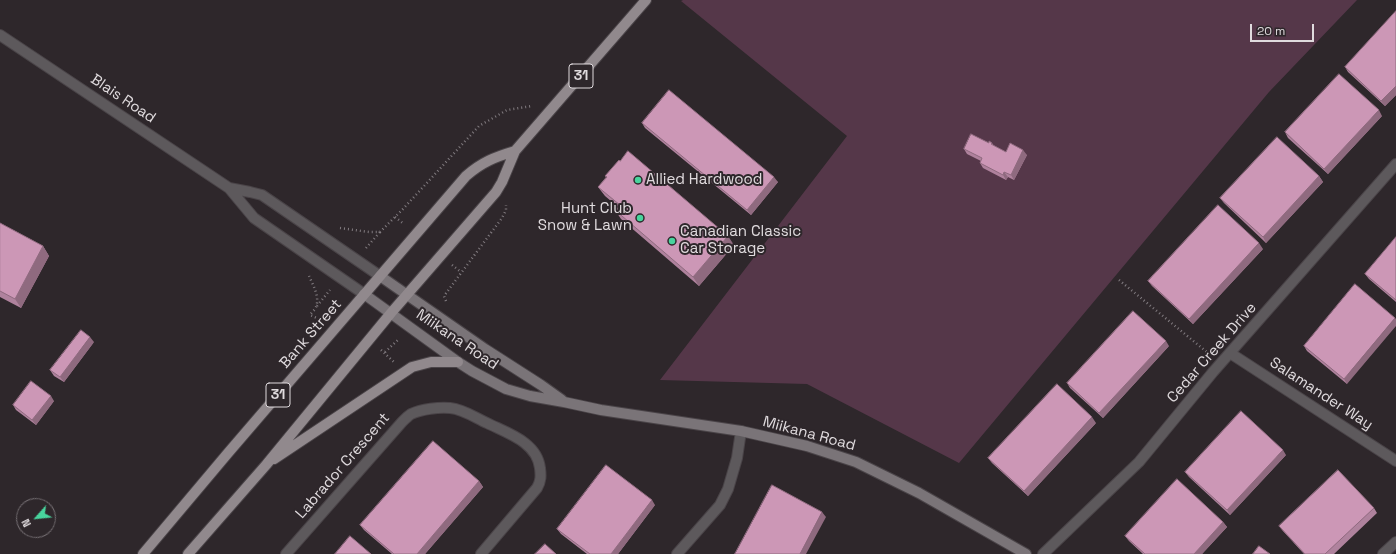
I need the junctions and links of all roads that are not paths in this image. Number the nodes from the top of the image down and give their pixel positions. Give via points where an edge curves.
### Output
1 (646, 0) edge
2 (0, 36) edge
3 (515, 152) junction
4 (1396, 164) edge
5 (229, 188) junction
6 (380, 276) junction
7 (364, 294) junction
8 (406, 295) junction
9 (391, 313) junction
10 (1230, 353) junction
11 (458, 362) junction
12 (564, 402) junction
13 (741, 431) junction
14 (1396, 461) edge
15 (266, 464) junction
16 (1396, 542) edge
17 (143, 554) edge
18 (188, 554) edge
19 (286, 554) edge
20 (481, 554) edge
21 (677, 554) edge
22 (1026, 554) edge
23 (1043, 554) edge
24 (1383, 554) edge

1 - 3 main road, 31
2 - 5 street, Blais Road
3 - 6 main road, Bank Street / 31 via 494,158 466,176
3 - 8 main road, 31 via 496,192
4 - 10 street, Cedar Creek Drive
5 - 6 street, Blais Road via 262,195
5 - 7 street, Blais Road via 254,218
6 - 7 main road, Bank Street / 31
6 - 8 street, Miikana Road
7 - 9 street, Miikana Road
7 - 17 main road, Bank Street / 31
8 - 9 main road, 31
8 - 12 street, Miikana Road
9 - 11 street, Miikana Road
9 - 15 main road, 31
10 - 14 street, Salamander Way
10 - 23 street, Cedar Creek Drive via 1139,462
11 - 12 street, Miikana Road via 506,389
11 - 15 main road via 431,362 412,367
12 - 13 street, Miikana Road
13 - 21 street via 737,458 728,489 720,505
13 - 22 street, Miikana Road via 807,446 856,462 919,493
15 - 18 main road, 31
16 - 24 street
19 - 20 street, Labrador Crescent via 402,422 411,414 446,408 463,412 521,440 530,446 540,464 541,480 537,488

